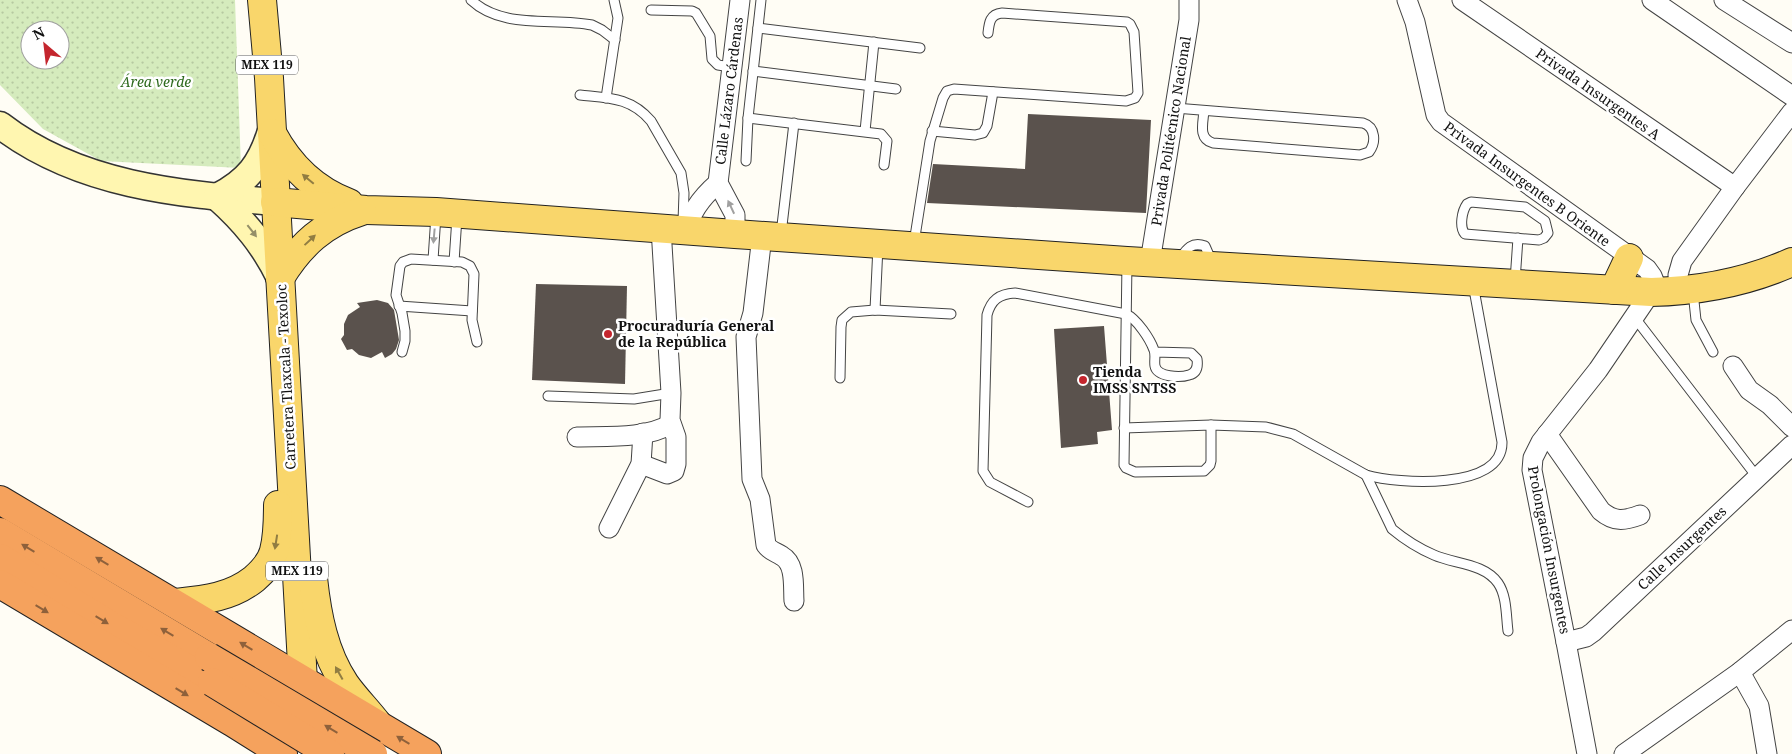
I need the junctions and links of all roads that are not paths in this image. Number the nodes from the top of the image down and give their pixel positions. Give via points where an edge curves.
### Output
1 (262, 0) edge
2 (472, 0) edge
3 (614, 0) edge
4 (740, 0) edge
5 (761, 0) edge
6 (1408, 0) edge
7 (1462, 0) edge
8 (1652, 0) edge
9 (1724, 0) edge
10 (1185, 3) edge
11 (651, 10) dead end
12 (758, 28) junction
13 (988, 33) dead end
14 (615, 40) junction
15 (874, 42) junction
16 (1792, 43) edge
17 (920, 48) dead end
18 (732, 67) junction
19 (753, 71) junction
20 (869, 85) junction
21 (896, 89) dead end
22 (993, 92) junction
23 (580, 95) dead end
24 (1792, 96) edge
25 (606, 98) junction
26 (1175, 108) junction
27 (1204, 111) junction
28 (1792, 112) edge
29 (748, 118) junction
30 (794, 123) junction
31 (0, 125) edge
32 (271, 131) junction
33 (864, 131) junction
34 (932, 131) junction
35 (746, 161) dead end
36 (884, 165) dead end
37 (718, 183) junction
38 (1735, 187) junction
39 (217, 197) junction
40 (275, 202) junction
41 (366, 210) junction
42 (447, 213) junction
43 (677, 230) junction
44 (735, 234) junction
45 (771, 236) junction
46 (1518, 238) junction
47 (878, 244) junction
48 (913, 245) junction
49 (1630, 258) junction
50 (433, 260) junction
51 (454, 262) junction
52 (1151, 262) junction
53 (1792, 262) edge
54 (280, 278) junction
55 (1472, 282) junction
56 (1515, 284) junction
57 (1614, 290) junction
58 (1686, 290) junction
59 (1651, 292) junction
60 (399, 306) junction
61 (875, 310) junction
62 (472, 311) junction
63 (951, 314) dead end
64 (1126, 314) junction
65 (1635, 318) junction
66 (477, 342) dead end
67 (402, 352) dead end
68 (1155, 352) junction
69 (1713, 352) dead end
70 (1733, 366) dead end
71 (840, 378) dead end
72 (286, 389) junction
73 (671, 393) junction
74 (548, 396) dead end
75 (671, 424) junction
76 (1211, 425) junction
77 (1792, 427) edge
78 (1124, 428) junction
79 (643, 433) junction
80 (1547, 434) junction
81 (577, 437) dead end
82 (1792, 445) edge
83 (640, 464) junction
84 (1366, 475) junction
85 (1757, 477) junction
86 (0, 500) edge
87 (1028, 502) dead end
88 (293, 504) junction
89 (1640, 515) dead end
90 (609, 528) dead end
91 (0, 532) edge
92 (0, 558) edge
93 (0, 584) edge
94 (794, 601) dead end
95 (174, 603) junction
96 (1792, 630) edge
97 (1508, 632) dead end
98 (1566, 642) junction
99 (269, 659) junction
100 (211, 670) junction
101 (1740, 672) junction
102 (303, 680) junction
103 (232, 722) junction
104 (380, 726) junction
105 (272, 750) edge
106 (307, 754) edge
107 (330, 754) edge
108 (355, 754) edge
109 (373, 754) edge
110 (427, 754) edge
111 (1587, 754) edge
112 (1624, 754) edge
113 (1767, 754) edge

1 - 32 main road, Carretera Tlaxcala - Texoloc / MEX 119
2 - 14 lane via 500,16 592,25
3 - 14 lane via 618,18
4 - 18 street, Calle Lázaro Cárdenas
5 - 12 lane
6 - 49 street, Privada Insurgentes B Oriente via 1440,122
7 - 38 street, Privada Insurgentes A
8 - 24 street
9 - 16 street
10 - 26 street, Privada Politécnico Nacional
11 - 18 lane via 696,13 710,36 712,59
12 - 15 lane
12 - 19 lane
13 - 22 lane via 991,19 997,13 1123,21 1130,24 1134,32 1138,88 1131,100
14 - 25 lane
15 - 17 lane
15 - 20 lane
18 - 37 street, Calle Lázaro Cárdenas
19 - 20 lane
19 - 29 lane
20 - 21 lane
20 - 33 lane
22 - 34 lane via 947,91
22 - 34 lane via 983,133
23 - 25 lane
25 - 43 lane via 632,104 644,113 681,173 684,193
26 - 27 lane
26 - 52 street, Privada Politécnico Nacional
27 - 27 lane via 1363,123 1373,131 1373,144 1368,152 1360,155 1212,143 1203,135
28 - 38 street
29 - 30 lane
29 - 35 lane
30 - 33 lane
30 - 45 lane
31 - 39 main road via 35,148 88,173 137,186
32 - 39 main road via 258,164 233,189
32 - 40 main road, Carretera Tlaxcala - Texoloc / MEX 119
41 -> 32 main road via 327,193 309,181 281,150
33 - 36 lane via 877,132 884,137 887,145
34 - 48 lane
37 - 43 street, Calle Lázaro Cárdenas
44 -> 37 street, Calle Lázaro Cárdenas via 735,215
38 - 58 street via 1682,261 1678,274
39 - 40 main road
39 -> 54 main road via 248,226
40 - 41 main road
40 - 54 main road, Carretera Tlaxcala - Texoloc / MEX 119
41 - 42 main road
54 -> 41 main road via 302,247 316,234 332,223
42 - 43 main road
42 -> 50 lane
42 - 51 lane
43 - 44 main road
43 - 73 street
44 - 45 main road
45 - 47 main road
45 - 94 street via 746,337 752,478 760,500 766,545 784,557 792,569
46 - 46 lane via 1465,234 1462,228 1465,205 1472,202 1525,207 1545,221 1548,233 1544,238
46 - 56 lane
47 - 48 main road
47 - 61 lane
48 - 52 main road
49 - 57 main road
49 - 59 street, Privada Insurgentes B Oriente via 1652,276
50 - 51 lane
50 - 60 lane via 407,260 400,266 396,295
51 - 62 lane via 467,263 473,269
52 - 55 main road
52 - 64 lane
53 - 58 main road via 1748,279
54 - 72 main road, Carretera Tlaxcala - Texoloc / MEX 119
55 - 56 main road
55 - 84 lane via 1502,442 1499,457 1486,469 1456,479 1418,481
56 - 57 main road
57 - 59 main road
58 - 59 main road
58 - 69 lane via 1696,320
59 - 65 street, Prolongación Insurgentes
60 - 62 lane
60 - 67 lane via 405,331
61 - 63 lane
61 - 71 lane via 850,312 842,320
62 - 66 lane
64 - 68 lane via 1137,322
64 - 78 lane
64 - 87 lane via 1015,294 996,298 990,306 987,316 983,471 995,486
65 - 80 street, Prolongación Insurgentes
65 - 85 lane
68 - 68 lane via 1155,368 1161,374 1186,376 1196,369 1197,359 1191,353
70 - 77 street via 1749,390
72 - 88 main road, Carretera Tlaxcala - Texoloc / MEX 119
72 -> 95 main road via 277,538 268,565 245,586 228,595
73 - 74 lane via 634,399
73 - 75 street
75 - 79 street
75 - 83 street via 676,437 675,469 667,474
76 - 78 lane
76 - 78 lane via 1211,461 1207,469 1199,472 1130,471 1123,460
76 - 84 lane via 1266,427 1293,434
79 - 81 street
79 - 83 street
80 - 89 street via 1609,518 1618,521
80 - 98 street, Prolongación Insurgentes via 1533,458 1532,470
82 - 85 street, Calle Insurgentes
83 - 90 street
84 - 97 lane via 1392,529 1428,552 1492,576 1504,596
85 - 98 street, Calle Insurgentes via 1593,632 1586,638
95 -> 86 highway
88 - 102 main road, Carretera Tlaxcala - Texoloc / MEX 119
104 -> 88 main road via 345,684 326,646 312,574
100 -> 91 highway
92 -> 100 highway via 110,625
93 -> 103 highway
99 -> 95 highway
96 - 101 street
98 - 111 street, Prolongación Insurgentes
99 - 102 highway
99 - 103 highway via 280,677 278,692 260,712 249,719
100 - 107 highway, bridge
109 -> 100 highway, bridge
101 - 112 street
101 - 113 street via 1759,706
102 - 104 highway
102 - 106 main road, Carretera Tlaxcala - Texoloc / MEX 119
103 - 105 highway
104 - 108 highway
110 -> 104 highway

